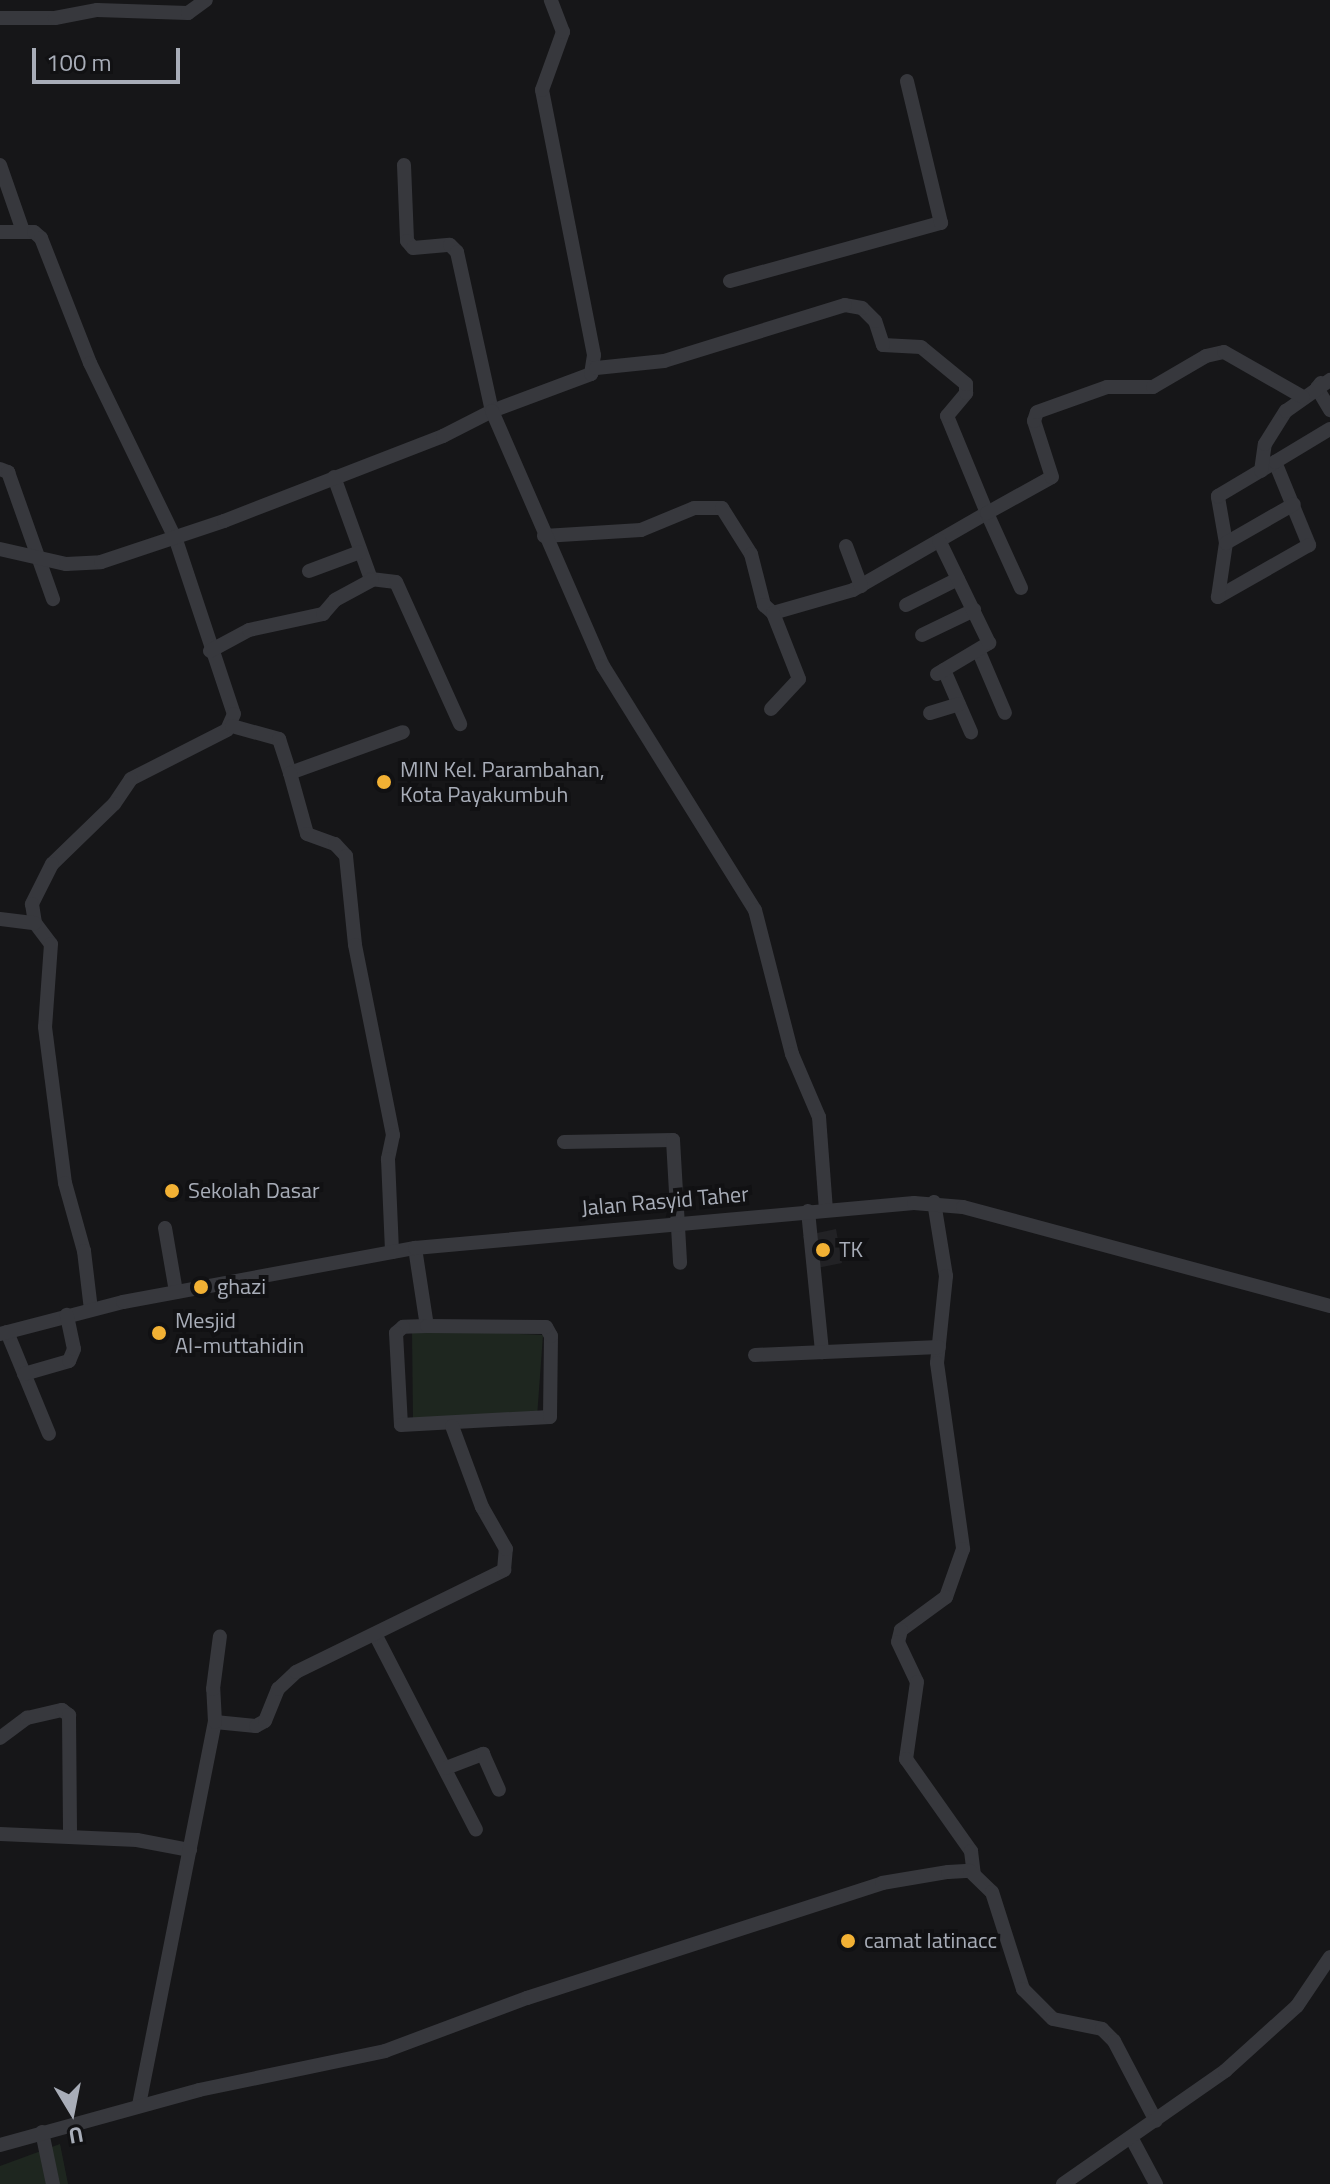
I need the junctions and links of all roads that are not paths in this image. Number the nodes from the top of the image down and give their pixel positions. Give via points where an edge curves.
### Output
1 (206, 0) edge
2 (551, 0) edge
3 (0, 18) edge
4 (907, 81) dead end
5 (0, 165) edge
6 (404, 165) dead end
7 (23, 231) junction
8 (0, 232) edge
9 (730, 281) dead end
10 (596, 368) junction
11 (1330, 372) edge
12 (1324, 384) edge
13 (1303, 397) junction
14 (1330, 410) edge
15 (492, 411) junction
16 (1330, 429) edge
17 (1275, 462) junction
18 (0, 469) edge
19 (1261, 471) junction
20 (334, 477) junction
21 (1294, 504) junction
22 (987, 513) junction
23 (544, 536) junction
24 (176, 540) junction
25 (939, 540) junction
26 (1226, 543) junction
27 (846, 546) dead end
28 (0, 549) edge
29 (360, 552) junction
30 (36, 556) junction
31 (309, 571) dead end
32 (958, 579) junction
33 (372, 580) junction
34 (861, 586) junction
35 (1021, 588) dead end
36 (53, 599) dead end
37 (906, 605) dead end
38 (974, 610) junction
39 (773, 613) junction
40 (922, 635) dead end
41 (210, 651) junction
42 (979, 652) junction
43 (959, 704) junction
44 (771, 709) dead end
45 (930, 713) dead end
46 (1005, 713) dead end
47 (460, 724) dead end
48 (232, 726) junction
49 (403, 732) dead end
50 (971, 732) dead end
51 (290, 773) junction
52 (0, 919) edge
53 (35, 923) junction
54 (564, 1142) dead end
55 (934, 1202) junction
56 (826, 1210) junction
57 (808, 1211) junction
58 (677, 1222) junction
59 (165, 1228) dead end
60 (415, 1248) junction
61 (392, 1252) junction
62 (680, 1263) dead end
63 (176, 1292) junction
64 (1330, 1306) edge
65 (91, 1310) junction
66 (67, 1315) junction
67 (427, 1326) junction
68 (3, 1333) edge
69 (939, 1347) junction
70 (822, 1352) junction
71 (755, 1355) dead end
72 (24, 1374) junction
73 (452, 1426) junction
74 (49, 1434) dead end
75 (375, 1634) junction
76 (220, 1636) dead end
77 (215, 1722) junction
78 (0, 1738) edge
79 (446, 1768) junction
80 (499, 1790) dead end
81 (476, 1830) dead end
82 (0, 1834) edge
83 (70, 1836) junction
84 (190, 1850) junction
85 (974, 1874) junction
86 (1330, 1957) edge
87 (139, 2105) junction
88 (1156, 2121) junction
89 (42, 2132) junction
90 (1132, 2139) junction
91 (0, 2145) edge
92 (53, 2184) edge
93 (1063, 2184) edge
94 (1156, 2184) edge

1 - 3 street via 188,13 97,10 55,18
2 - 10 street via 563,32 542,90 547,131
4 - 9 street via 941,223
5 - 7 street
6 - 15 street via 407,241 413,248 450,245 457,252
7 - 8 street
7 - 24 street via 41,238 90,363
10 - 15 street via 567,386
10 - 22 street via 664,361 854,305 870,313 883,345 921,347 966,384 966,393 947,416
11 - 12 street
12 - 13 street
12 - 14 street
13 - 19 street via 1268,437
13 - 22 street via 1224,352 1206,356 1153,387 1107,387 1045,408 1034,418 1051,479
15 - 20 street
15 - 23 street
16 - 17 street
17 - 19 street
17 - 21 street
18 - 30 street via 8,472
19 - 26 street via 1217,498
20 - 24 street
20 - 29 street
21 - 26 street
21 - 26 street via 1309,545 1218,597
22 - 25 street
22 - 35 street
23 - 39 street via 641,530 694,508 722,508 751,554 764,605
23 - 56 street via 603,666 755,910 792,1054 821,1123
24 - 30 street via 84,565
24 - 41 street
25 - 32 street
25 - 34 street
27 - 34 street
28 - 30 street
29 - 31 street
29 - 33 street
30 - 36 street
32 - 37 street
32 - 38 street
33 - 41 street via 335,600 323,614 249,630
33 - 47 street via 396,582
34 - 39 street
38 - 40 street
38 - 42 street via 989,643
39 - 44 street via 799,679
41 - 48 street via 234,714
42 - 43 street via 940,672
42 - 46 street
43 - 45 street
43 - 50 street
48 - 51 street via 279,739
48 - 53 street via 131,779 41,881 32,904
49 - 51 street
51 - 61 street via 307,834 335,844 346,856 355,945 393,1135 388,1159
52 - 53 street
53 - 65 street via 51,944 45,1027 65,1183 84,1251
54 - 58 street via 673,1140
55 - 56 street, Jalan Rasyid Taher
55 - 64 street, Jalan Rasyid Taher
55 - 69 street via 946,1276
56 - 57 street, Jalan Rasyid Taher
57 - 58 street, Jalan Rasyid Taher
57 - 70 street
58 - 60 street, Jalan Rasyid Taher
58 - 62 street
59 - 63 street
60 - 61 street, Jalan Rasyid Taher
60 - 67 street
61 - 63 street, Jalan Rasyid Taher
63 - 65 street, Jalan Rasyid Taher
65 - 66 street, Jalan Rasyid Taher
66 - 68 street, Jalan Rasyid Taher
66 - 72 street via 72,1356
67 - 73 street via 403,1327 396,1333 400,1423
67 - 73 street via 543,1325 551,1333 550,1417
68 - 72 street
69 - 70 street
69 - 85 street via 963,1549 946,1597 898,1634 898,1645 917,1682 905,1755 969,1847
70 - 71 street
72 - 74 street
73 - 75 street via 482,1507 506,1549 508,1565 498,1575
75 - 77 street via 289,1677 256,1726
75 - 79 street
76 - 77 street
77 - 84 street
78 - 83 street via 27,1718 62,1710 69,1715
79 - 80 street via 483,1754
79 - 81 street
82 - 83 street
83 - 84 street
84 - 87 street
85 - 87 street via 931,1873 882,1883 527,1998 385,2051
85 - 88 street via 999,1905 1023,1989 1053,2019 1102,2029 1114,2041
86 - 88 street via 1276,2027
87 - 89 street
88 - 90 street
89 - 91 street
89 - 92 street
90 - 93 street
90 - 94 street

